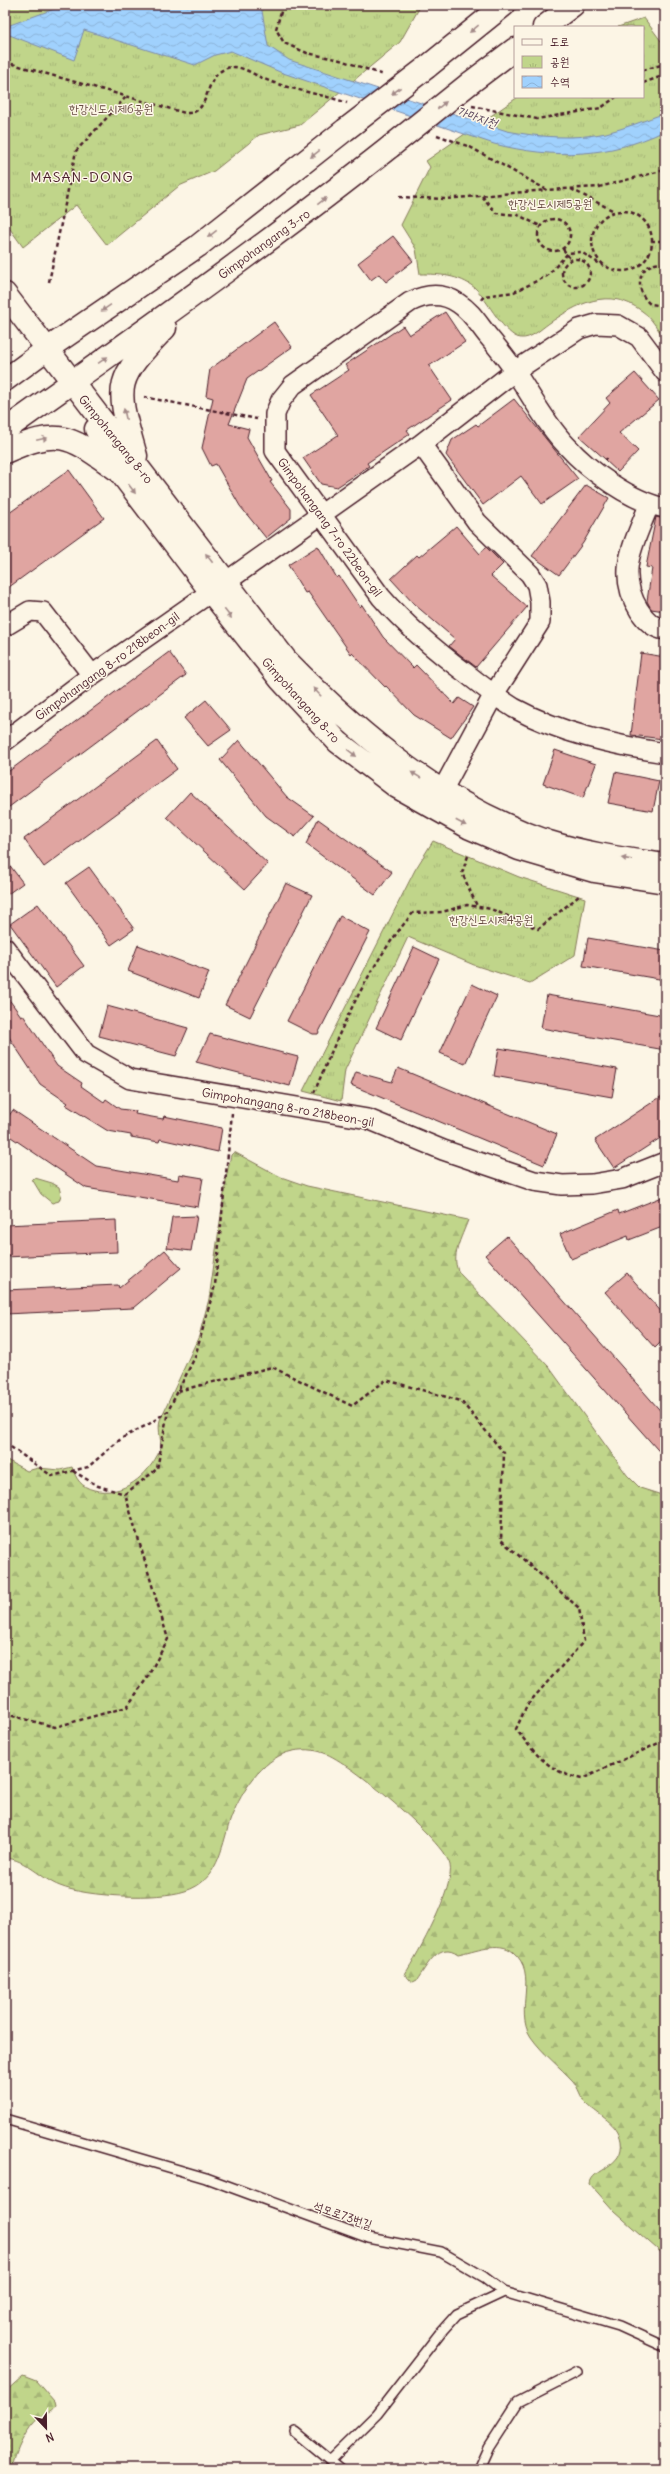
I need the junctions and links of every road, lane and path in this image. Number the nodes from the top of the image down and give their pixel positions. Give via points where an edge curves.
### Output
1 (9, 5) edge
2 (504, 5) edge
3 (573, 5) edge
4 (5, 8) edge
5 (545, 26) edge
6 (514, 50) edge
7 (665, 64) edge
8 (644, 70) edge
9 (665, 75) edge
10 (644, 83) edge
11 (126, 96) dead end
12 (570, 189) dead end
13 (547, 190) dead end
14 (482, 196) junction
15 (399, 197) dead end
16 (615, 212) junction
17 (540, 226) junction
18 (652, 241) junction
19 (665, 241) edge
20 (563, 249) junction
21 (568, 253) junction
22 (571, 260) junction
23 (642, 264) junction
24 (665, 264) edge
25 (607, 267) junction
26 (646, 269) junction
27 (49, 282) dead end
28 (203, 289) junction
29 (5, 294) edge
30 (478, 306) dead end
31 (665, 306) edge
32 (47, 348) junction
33 (515, 371) junction
34 (665, 372) edge
35 (5, 380) edge
36 (71, 382) junction
37 (144, 397) dead end
38 (274, 422) junction
39 (5, 430) edge
40 (420, 444) junction
41 (5, 452) edge
42 (129, 469) junction
43 (657, 506) edge
44 (322, 514) junction
45 (219, 587) junction
46 (5, 626) edge
47 (665, 630) edge
48 (92, 675) junction
49 (494, 694) junction
50 (5, 741) edge
51 (665, 753) edge
52 (438, 800) junction
53 (468, 856) dead end
54 (665, 865) edge
55 (665, 882) edge
56 (579, 896) dead end
57 (477, 906) junction
58 (5, 948) edge
59 (314, 1095) dead end
60 (232, 1111) dead end
61 (665, 1162) edge
62 (178, 1391) junction
63 (168, 1411) junction
64 (5, 1444) edge
65 (73, 1471) junction
66 (125, 1494) junction
67 (5, 1714) edge
68 (665, 1740) edge
69 (5, 2119) edge
70 (504, 2292) junction
71 (665, 2347) edge
72 (577, 2372) dead end
73 (295, 2432) dead end
74 (330, 2460) junction
75 (340, 2469) edge
76 (479, 2469) edge

1 - 4 path
2 -> 32 street, bridge via 198,246
3 - 5 street
28 -> 6 street, Gimpohangang 3-ro, bridge via 317,205
7 - 8 path
9 - 10 path
11 - 27 path via 76,151
12 - 16 path
13 - 14 path
14 - 15 path via 445,199
14 - 17 path via 496,213 518,215
16 - 18 path via 630,212 643,219
16 - 25 path via 605,216 598,223 591,242 599,261
17 - 20 path via 538,237 542,246 552,251
17 - 20 path via 552,219 566,224 570,240
18 - 19 path
18 - 23 path via 649,255
20 - 21 path
21 - 22 path
21 - 25 path via 581,252
21 - 30 path via 547,276 514,292 484,296
22 - 22 path via 580,260 589,271 586,283 578,287 566,284 562,276 564,266
23 - 25 path via 626,271
23 - 26 path
24 - 26 path via 654,264
26 - 31 path via 640,279 641,293 650,304
36 -> 28 street, Gimpohangang 3-ro
42 -> 28 street via 121,391 125,374 136,357
29 - 32 street, Gimpohangang 8-ro
32 - 35 street
32 - 36 street, Gimpohangang 8-ro
33 - 34 street, Gimpohangang 8-ro 218beon-gil via 579,329 596,324 618,326 639,337
33 - 38 street, Gimpohangang 7-ro 22beon-gil via 462,306 442,296 424,294 293,385 280,400
33 - 40 street, Gimpohangang 8-ro 218beon-gil
33 - 43 street, Gimpohangang 7-ro 22beon-gil via 566,445 588,466 609,481
36 - 39 street, Gimpohangang 3-ro
36 - 42 street, Gimpohangang 8-ro
37 - 38 path
38 - 44 street, Gimpohangang 7-ro 22beon-gil via 275,451
40 - 44 street, Gimpohangang 8-ro 218beon-gil
40 - 49 street via 478,522 530,574 537,585 540,622
41 -> 42 street via 56,437 70,439
42 - 45 street, Gimpohangang 8-ro
43 - 47 street via 629,556 628,590 647,622
44 - 45 street, Gimpohangang 8-ro 218beon-gil
44 - 49 street, Gimpohangang 7-ro 22beon-gil via 400,620 432,648
45 - 48 street, Gimpohangang 8-ro 218beon-gil
45 - 52 street, Gimpohangang 8-ro via 280,679 338,742 397,787
46 - 48 street via 30,611 43,612
48 - 50 street, Gimpohangang 8-ro 218beon-gil
49 - 51 street, Gimpohangang 7-ro 22beon-gil via 515,708 571,732 628,747
49 - 52 street
54 -> 52 street, Gimpohangang 8-ro via 595,854 549,842 491,817
52 -> 55 street, Gimpohangang 8-ro via 470,828 519,848 594,871
53 - 57 path via 462,873
56 - 57 path via 538,929 491,909
57 - 59 path via 467,905 442,912 413,913 394,935 341,1027
58 - 61 street, Gimpohangang 8-ro 218beon-gil via 86,1054 130,1079 368,1119 443,1150 534,1181 562,1185 592,1184 622,1179
60 - 62 path via 215,1285 195,1357
62 - 63 path
62 - 68 path via 272,1367 352,1406 386,1380 461,1401 504,1453 501,1540 579,1608 584,1640 526,1705 516,1729 537,1757 568,1777 582,1779
63 - 65 path via 122,1438 88,1467
63 - 66 path via 157,1469
64 - 65 path via 52,1476
65 - 66 path via 98,1486
66 - 67 path via 168,1639 148,1678 127,1707 55,1727
69 - 70 lane, 석모로73번길 via 206,2178 369,2238 441,2252
70 - 71 lane, 석모로73번길 via 619,2326
70 - 74 lane via 457,2314 377,2414
72 - 76 lane via 518,2402 489,2447
73 - 74 lane
74 - 75 lane

